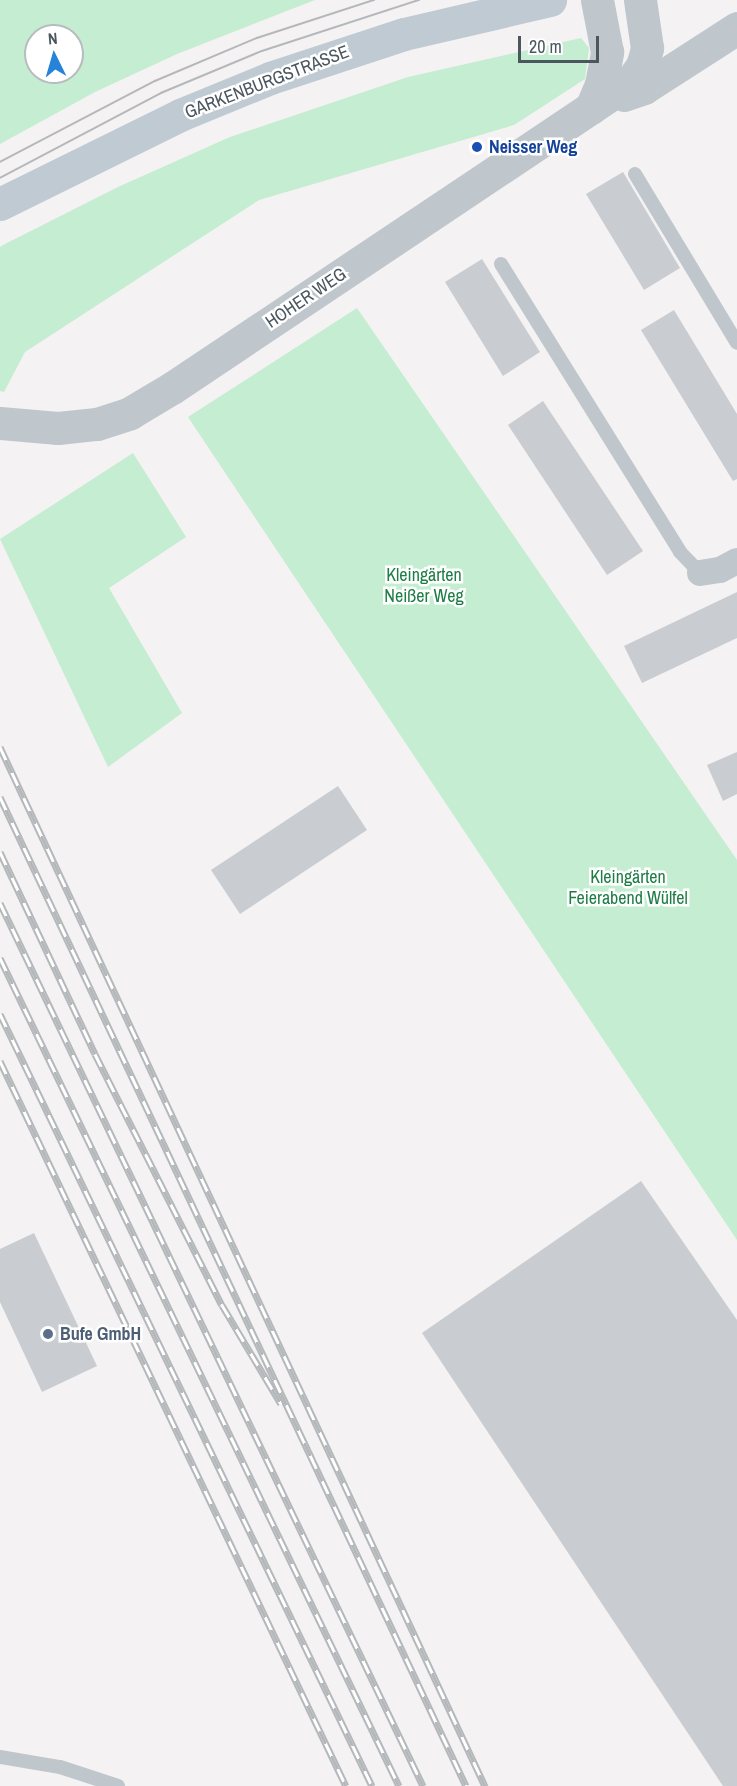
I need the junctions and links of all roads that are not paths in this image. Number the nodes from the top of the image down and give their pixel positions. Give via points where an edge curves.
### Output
1 (550, 0) edge
2 (597, 0) edge
3 (640, 0) edge
4 (737, 28) edge
5 (591, 108) junction
6 (635, 174) dead end
7 (0, 204) edge
8 (501, 264) dead end
9 (737, 344) edge
10 (0, 423) edge
11 (737, 561) edge
12 (700, 573) joint
13 (0, 1757) edge
14 (118, 1786) edge

1 - 7 main road, GARKENBURGSTRASSE via 404,34 270,78 180,115
2 - 5 street via 607,52 601,84
3 - 5 street, HOHER WEG via 647,48 642,66 631,81
4 - 5 street via 644,88
5 - 10 street, HOHER WEG via 130,413 97,424 58,428
6 - 9 lane
8 - 12 lane via 680,552
11 - 12 street via 720,570
13 - 14 lane via 60,1767

